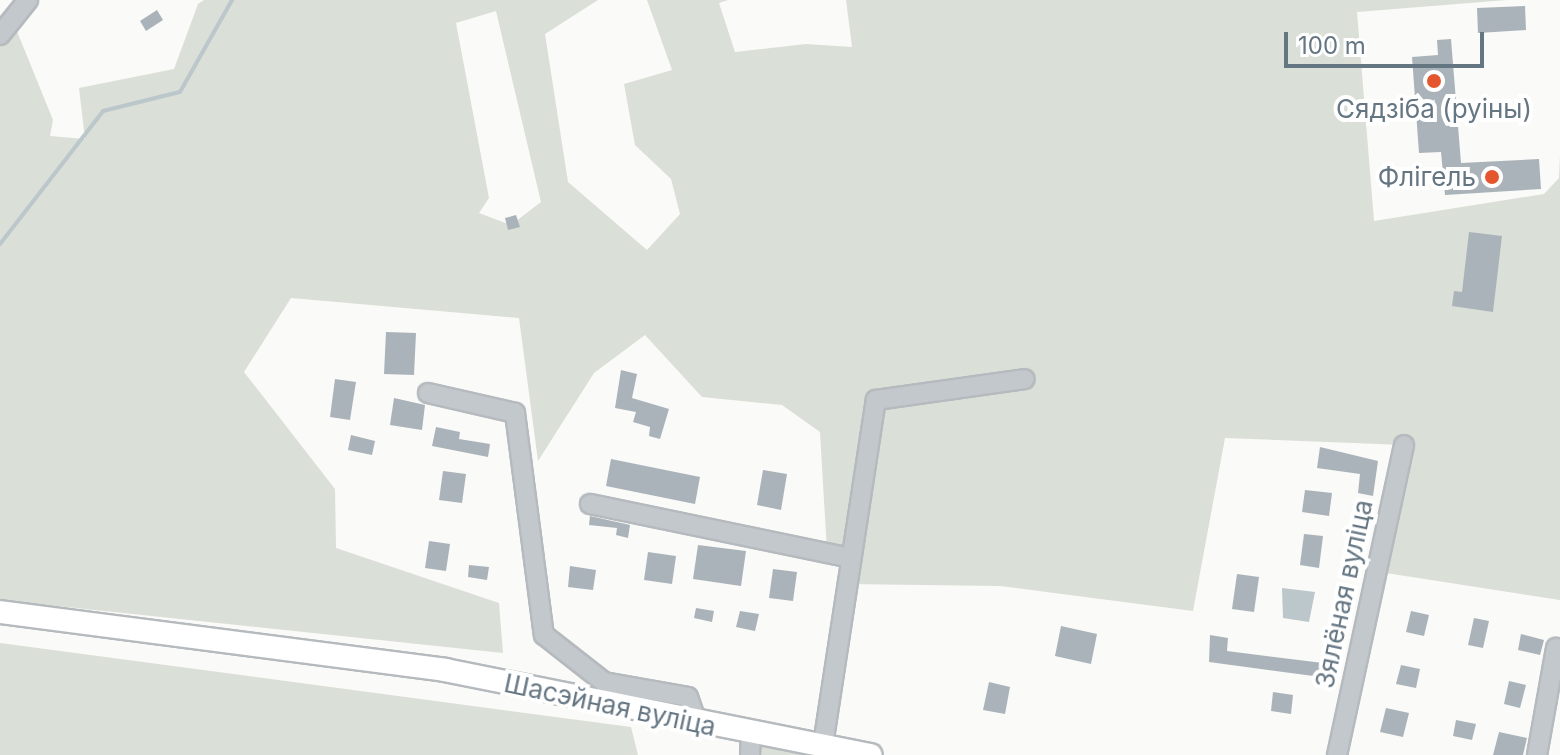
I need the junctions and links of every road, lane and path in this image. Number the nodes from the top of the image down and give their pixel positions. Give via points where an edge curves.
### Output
1 (28, 0) edge
2 (0, 35) edge
3 (1025, 379) dead end
4 (428, 393) dead end
5 (1404, 445) dead end
6 (590, 504) dead end
7 (850, 558) junction
8 (0, 612) edge
9 (1556, 648) dead end
10 (697, 723) junction
11 (750, 745) edge
12 (823, 745) junction
13 (871, 755) edge
14 (1337, 755) edge
15 (1537, 755) edge

1 - 2 street
3 - 7 street via 876,400
4 - 10 street via 515,413 544,635 604,682 688,697
5 - 14 street, Зялёная вуліца
6 - 7 street
7 - 12 street
8 - 10 main road, Шасэйная вуліца via 445,670
9 - 15 street
10 - 11 main road, Шасэйная вуліца
11 - 12 main road, Шасэйная вуліца
12 - 13 main road, Шасэйная вуліца

